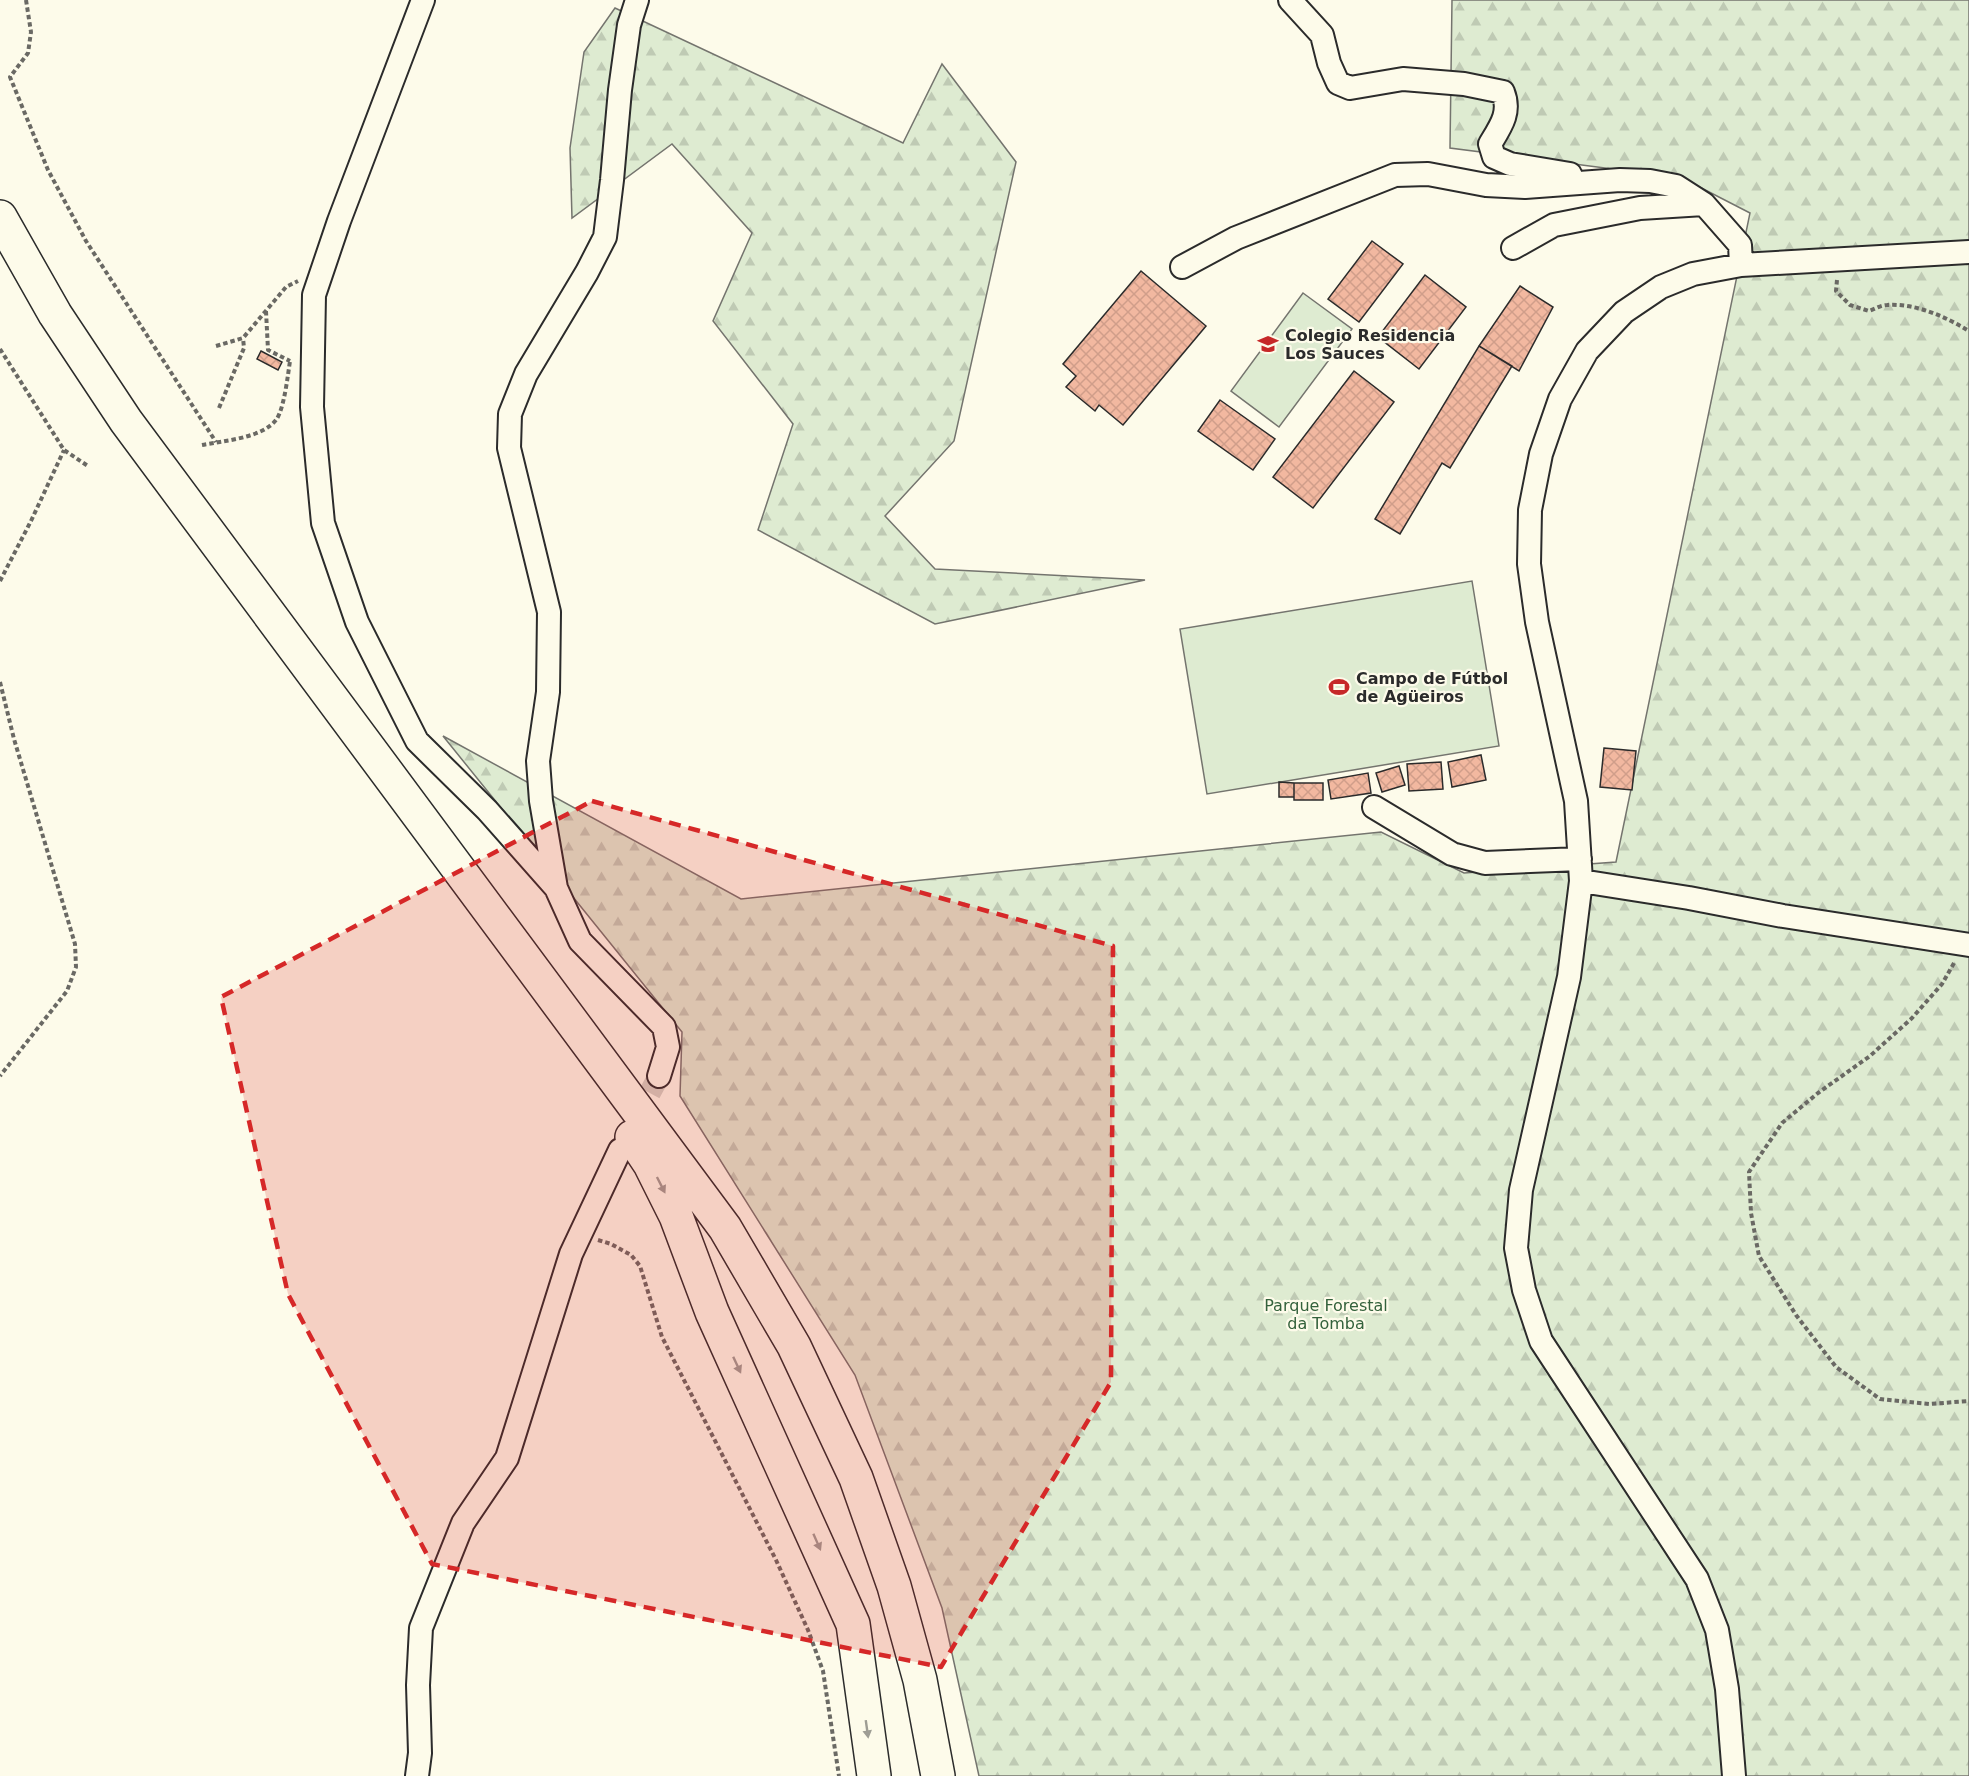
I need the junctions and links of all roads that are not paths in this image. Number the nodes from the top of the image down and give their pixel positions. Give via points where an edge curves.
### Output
1 (423, 0) edge
2 (637, 0) edge
3 (1290, 0) edge
4 (1620, 180) junction
5 (1704, 204) junction
6 (0, 217) edge
7 (1513, 248) dead end
8 (1969, 252) edge
9 (1741, 265) junction
10 (1182, 267) dead end
11 (1374, 807) dead end
12 (422, 821) junction
13 (1580, 870) junction
14 (556, 888) junction
15 (1967, 945) edge
16 (659, 1076) tunnel mouth
17 (620, 1150) dead end
18 (417, 1776) edge
19 (874, 1776) edge
20 (938, 1776) edge
21 (1734, 1776) edge

1 - 14 street via 314,295 313,417 323,523 357,622 417,741 487,810
2 - 14 street via 629,25 620,90 605,237 526,374 510,414 509,448 549,612 548,692 538,761
3 - 4 street via 1322,35 1338,83 1350,88 1403,79 1503,92 1507,113 1490,144 1494,158 1547,172
4 - 5 street via 1676,186
4 - 10 street via 1525,187 1486,185 1428,174 1395,175 1236,238
5 - 7 street via 1640,208 1554,225
5 - 9 street via 1740,245
6 - 12 highway via 55,314 126,421
8 - 9 street
9 - 13 street via 1693,274 1661,287 1624,312 1587,351 1560,399 1541,454 1530,510 1529,564 1537,622 1576,801
11 - 13 street via 1452,854 1485,863
12 -> 19 highway via 465,905 635,1140 676,1216 712,1312 853,1623
12 - 20 highway via 725,1228 794,1346 856,1478 894,1586 920,1680
13 - 15 street via 1689,898
13 - 21 street via 1569,977 1521,1190 1516,1248 1524,1290 1541,1341 1697,1579 1717,1630 1727,1689
14 - 16 street via 580,941 664,1027 668,1047
17 - 18 street via 571,1254 507,1458 463,1523 421,1628

